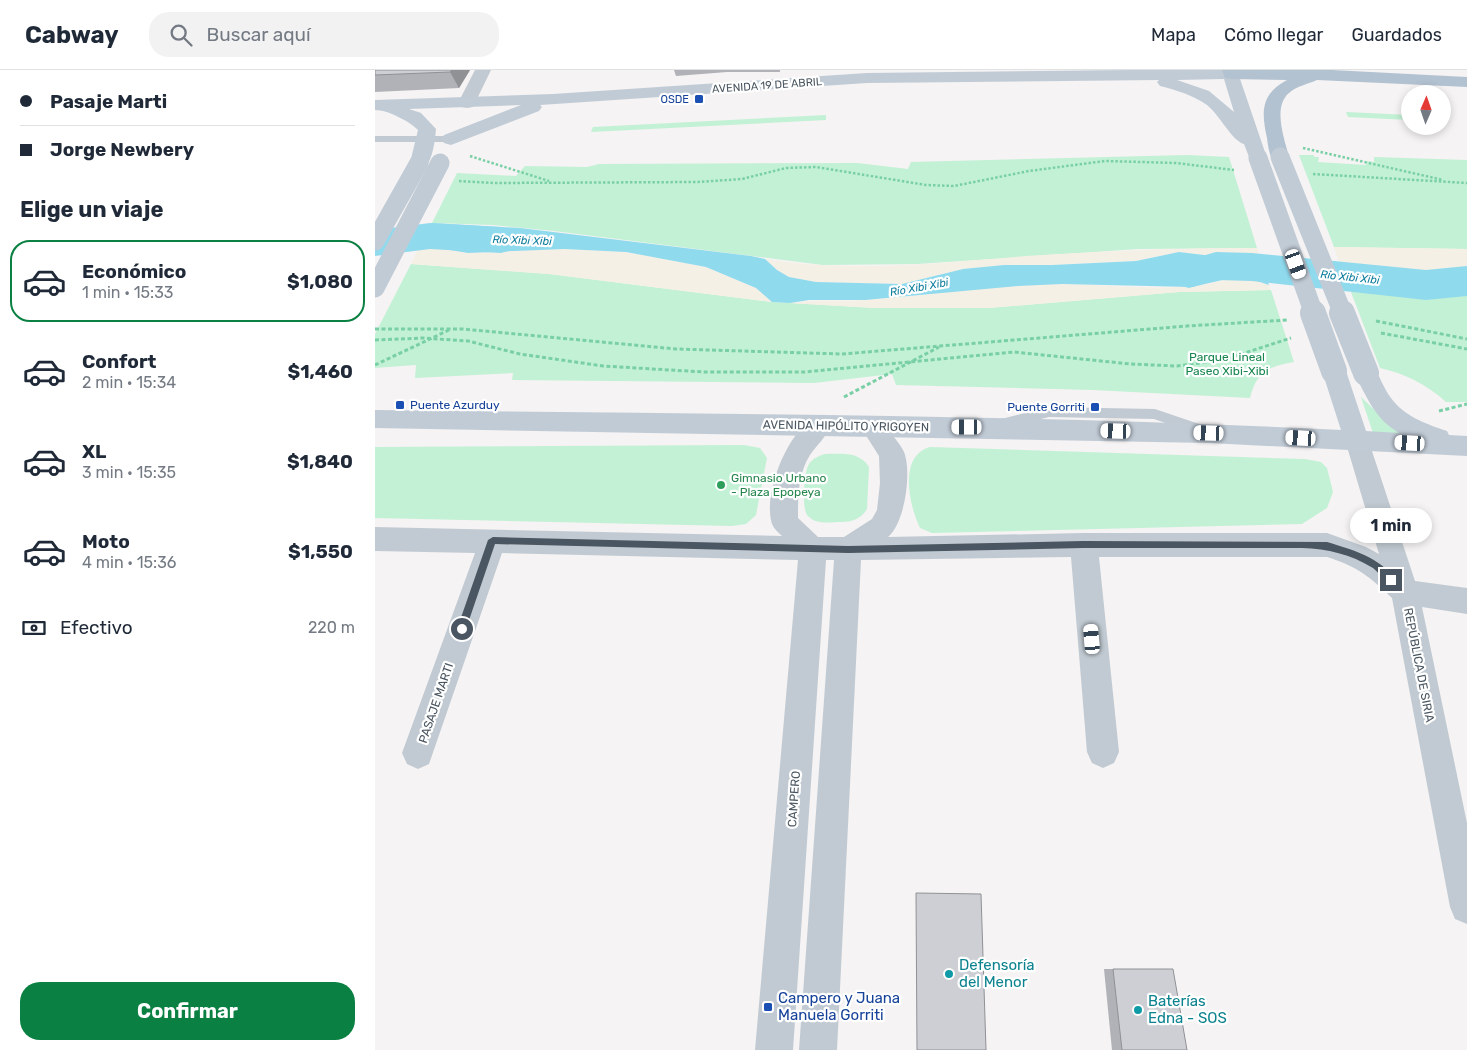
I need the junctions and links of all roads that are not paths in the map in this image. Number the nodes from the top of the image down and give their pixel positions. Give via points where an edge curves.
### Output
1 (483, 70) edge
2 (1239, 72) edge
3 (867, 74) edge
4 (1125, 74) junction
5 (1319, 75) junction
6 (1467, 82) edge
7 (553, 100) junction
8 (467, 103) junction
9 (376, 105) edge
10 (375, 139) edge
11 (451, 139) junction
12 (426, 140) junction
13 (1280, 157) junction
14 (1250, 164) junction
15 (375, 241) edge
16 (375, 288) edge
17 (375, 419) edge
18 (819, 426) junction
19 (873, 426) junction
20 (1357, 440) junction
21 (1465, 446) edge
22 (375, 539) edge
23 (493, 540) junction
24 (1083, 545) junction
25 (813, 549) junction
26 (848, 549) junction
27 (1405, 592) junction
28 (1467, 601) edge
29 (1103, 752) dead end
30 (418, 753) dead end
31 (1467, 907) edge
32 (774, 1050) edge
33 (818, 1050) edge

1 - 8 street
2 - 4 main road, AVENIDA 19 DE ABRIL
2 - 5 main road
2 - 13 main road
2 - 14 main road
3 - 4 main road, AVENIDA 19 DE ABRIL
3 - 7 main road, AVENIDA 19 DE ABRIL
4 - 14 main road via 1167,82 1206,95 1229,115
5 - 6 main road
5 - 13 main road via 1288,86 1277,94 1270,108
7 - 8 main road, AVENIDA 19 DE ABRIL
7 - 11 main road
8 - 9 main road, AVENIDA 19 DE ABRIL
8 - 11 main road
9 - 12 main road via 420,121 427,129
10 - 12 lane
11 - 12 lane
11 - 16 main road, bridge
12 - 15 main road, bridge via 419,163
13 - 21 main road, bridge via 1366,373 1383,406 1397,420 1430,436
14 - 20 main road, REPÚBLICA DE SIRIA, bridge via 1334,371
17 - 18 main road, AVENIDA HIPÓLITO YRIGOYEN
18 - 19 main road, AVENIDA HIPÓLITO YRIGOYEN
18 - 25 street via 790,466 784,496 785,522
19 - 20 main road, AVENIDA HIPÓLITO YRIGOYEN via 1209,433
19 - 26 street via 892,454 890,512 881,527
20 - 21 main road, AVENIDA HIPÓLITO YRIGOYEN
20 - 27 street, REPÚBLICA DE SIRIA
22 - 23 street
23 - 25 street
23 - 30 street, PASAJE MARTI
24 - 26 street
24 - 27 street via 1327,545 1356,554 1378,567
24 - 29 street
25 - 26 street
25 - 32 street, CAMPERO
26 - 33 street
27 - 28 street
27 - 31 street, REPÚBLICA DE SIRIA

